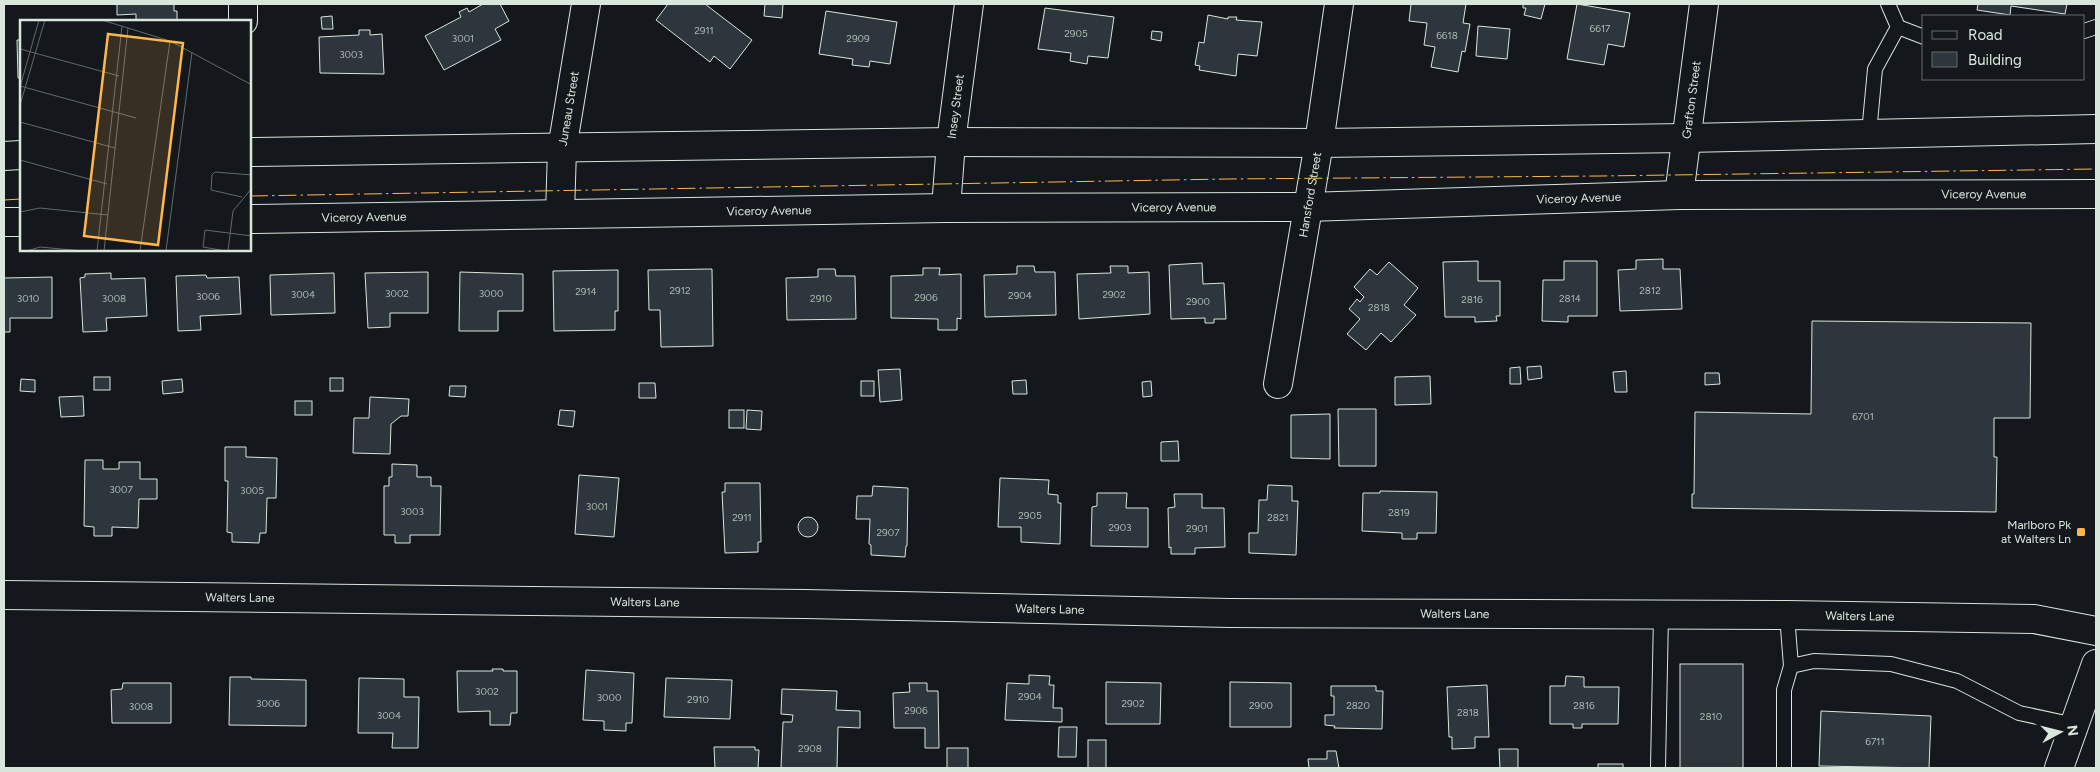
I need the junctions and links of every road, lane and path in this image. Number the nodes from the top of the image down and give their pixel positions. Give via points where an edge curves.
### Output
1 (243, 4) edge
2 (586, 4) edge
3 (969, 4) edge
4 (1339, 4) edge
5 (1704, 4) edge
6 (1888, 4) edge
7 (243, 20) edge
8 (1898, 27) junction
9 (1922, 36) edge
10 (2096, 129) edge
11 (1869, 133) junction
12 (1686, 138) junction
13 (951, 142) junction
14 (1318, 143) junction
15 (562, 149) junction
16 (251, 152) edge
17 (20, 155) edge
18 (4, 156) edge
19 (2096, 194) edge
20 (1679, 195) junction
21 (1307, 206) junction
22 (946, 208) junction
23 (560, 214) junction
24 (251, 219) edge
25 (4, 222) edge
26 (20, 222) edge
27 (1278, 384) dead end
28 (4, 595) edge
29 (1661, 614) junction
30 (1787, 615) junction
31 (2096, 631) edge
32 (2096, 664) edge
33 (1791, 666) junction
34 (2075, 725) junction
35 (1658, 768) edge
36 (1784, 768) edge
37 (2059, 768) edge

1 - 7 street
2 - 15 street, Juneau Street
3 - 13 street, Insey Street
4 - 14 street, Hansford Street
5 - 12 street, Grafton Street
6 - 8 lane
8 - 9 lane
8 - 11 lane via 1875,69
10 - 11 street
11 - 12 street
12 - 14 street
12 - 20 street, Grafton Street
13 - 14 street
13 - 15 street
13 - 22 street, Insey Street
14 - 21 street, Hansford Street
15 - 16 street
15 - 23 street, Juneau Street
17 - 18 street
19 - 20 street, Viceroy Avenue
20 - 21 street, Viceroy Avenue
21 - 22 street, Viceroy Avenue
21 - 27 street, Hansford Street
22 - 23 street, Viceroy Avenue
23 - 24 street, Viceroy Avenue
25 - 26 street
28 - 29 street, Walters Lane via 805,604 1230,613
29 - 30 street, Walters Lane
29 - 35 lane
30 - 31 street, Walters Lane via 2034,619
30 - 33 lane
32 - 34 street
33 - 34 lane via 1814,661 1891,664 1957,681 2019,713
33 - 36 lane via 1784,690
34 - 37 street

